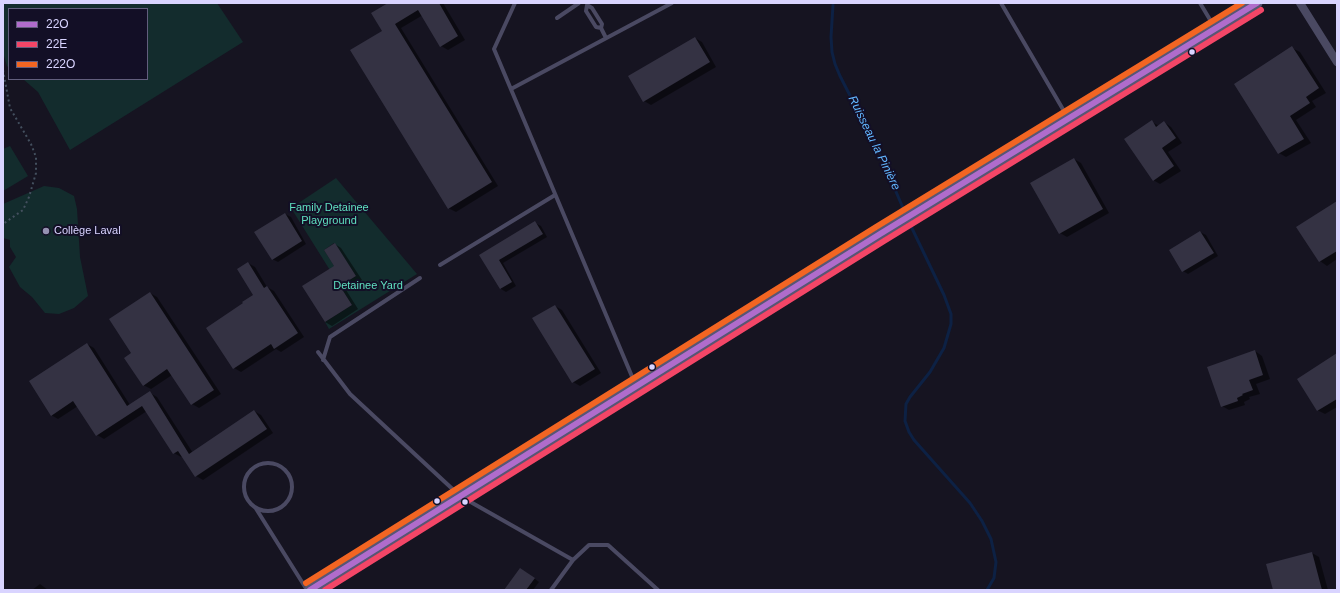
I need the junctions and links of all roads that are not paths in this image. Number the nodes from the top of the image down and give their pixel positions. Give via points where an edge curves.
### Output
1 (516, 3) edge
2 (578, 3) edge
3 (672, 3) edge
4 (1001, 3) edge
5 (1200, 3) edge
6 (1257, 3) edge
7 (1300, 3) edge
8 (586, 4) edge
9 (557, 18) dead end
10 (601, 28) junction
11 (1215, 28) junction
12 (606, 38) junction
13 (1337, 62) edge
14 (510, 89) junction
15 (1068, 118) junction
16 (555, 194) junction
17 (440, 265) dead end
18 (420, 278) dead end
19 (318, 352) dead end
20 (323, 360) junction
21 (636, 387) junction
22 (460, 496) junction
23 (254, 506) junction
24 (573, 560) junction
25 (308, 590) edge
26 (551, 590) edge
27 (658, 590) edge

1 - 14 lane via 494,49
2 - 9 lane
3 - 12 lane
4 - 15 lane
5 - 11 lane
6 - 11 street
7 - 13 street
8 - 10 lane via 592,8 602,24
8 - 10 lane via 586,11 596,27
10 - 12 lane
11 - 15 street
12 - 14 lane
14 - 16 lane
15 - 21 street
16 - 17 lane
16 - 21 lane
18 - 20 lane via 330,336
19 - 20 lane
20 - 22 lane via 350,394
21 - 22 street
22 - 24 lane
22 - 25 street
23 - 23 lane via 268,511 283,506 292,493 290,476 285,470 278,465 263,463 250,471 244,485 248,500
23 - 25 lane
24 - 26 lane
24 - 27 lane via 589,545 608,545

